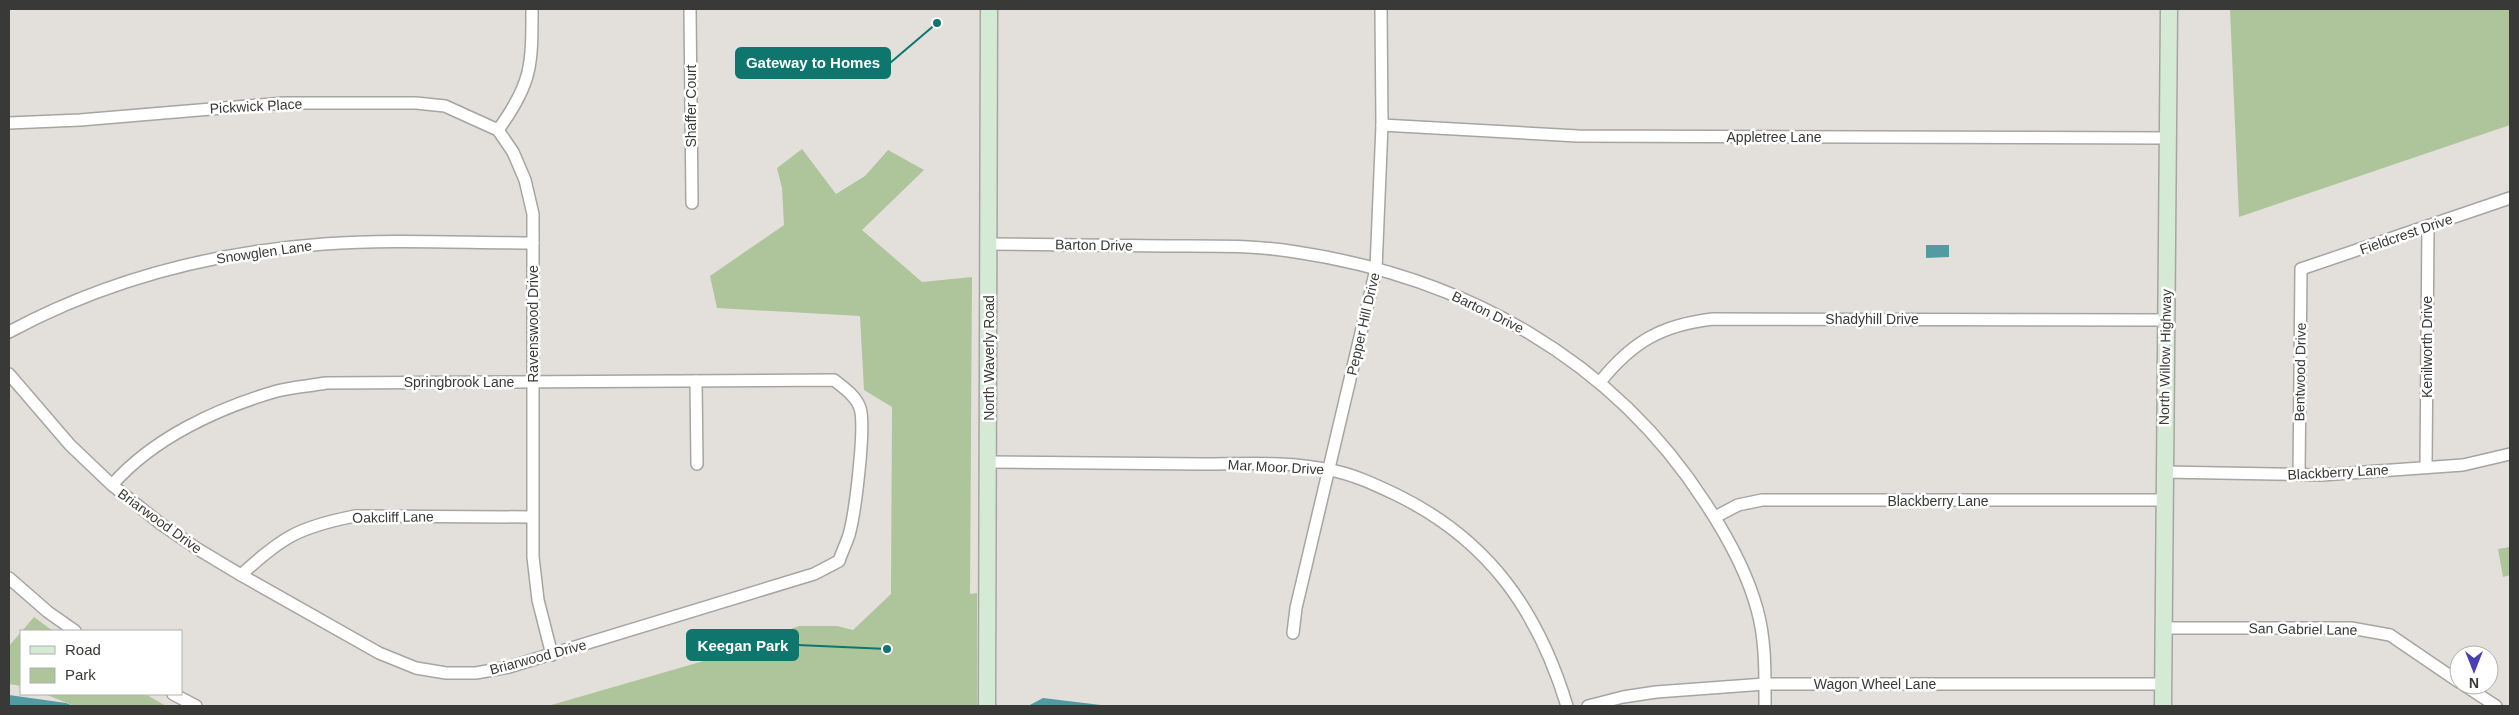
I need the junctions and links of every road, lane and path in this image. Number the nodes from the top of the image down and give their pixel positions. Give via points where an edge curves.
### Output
1 (532, 9) edge
2 (690, 9) edge
3 (989, 9) edge
4 (1381, 9) edge
5 (2168, 9) edge
6 (9, 123) edge
7 (1382, 125) junction
8 (498, 130) junction
9 (2167, 138) junction
10 (2510, 198) edge
11 (692, 203) dead end
12 (2428, 226) junction
13 (533, 243) junction
14 (988, 244) junction
15 (1376, 269) junction
16 (2301, 269) joint
17 (2166, 320) junction
18 (9, 332) edge
19 (9, 374) edge
20 (834, 380) joint
21 (696, 381) junction
22 (533, 382) junction
23 (1600, 382) junction
24 (2510, 454) edge
25 (989, 462) junction
26 (697, 464) dead end
27 (2426, 467) junction
28 (1330, 470) junction
29 (2164, 472) junction
30 (2299, 475) junction
31 (112, 485) junction
32 (2164, 500) junction
33 (532, 517) junction
34 (1715, 517) junction
35 (241, 575) junction
36 (9, 578) edge
37 (2163, 628) junction
38 (73, 630) edge
39 (1293, 633) dead end
40 (552, 655) junction
41 (2449, 675) edge
42 (1765, 684) junction
43 (2163, 684) junction
44 (175, 695) edge
45 (2479, 695) edge
46 (987, 704) edge
47 (196, 706) edge
48 (1567, 706) edge
49 (1588, 706) edge
50 (1765, 706) edge
51 (2163, 706) edge
52 (2496, 706) edge

1 - 8 street via 529,72 523,93
2 - 11 street, Shaffer Court
3 - 14 street, North Waverly Road
4 - 7 street, Pepper Hill Drive
5 - 9 street, North Willow Highway
6 - 8 street, Pickwick Place via 284,103 416,103 445,106
7 - 9 street, Appletree Lane via 1578,136
7 - 15 street, Pepper Hill Drive
8 - 13 street, Ravenswood Drive via 513,152 530,196
9 - 17 street, North Willow Highway
10 - 12 street, Fieldcrest Drive
12 - 16 street, Fieldcrest Drive
12 - 27 street, Kenilworth Drive
13 - 18 street, Snowglen Lane via 352,243 272,249 198,262 136,279 71,303
13 - 22 street, Ravenswood Drive
14 - 15 street, Barton Drive via 1260,248
14 - 25 street, North Waverly Road
15 - 23 street, Barton Drive via 1416,280 1476,304 1538,336
15 - 28 street, Pepper Hill Drive
16 - 30 street, Bentwood Drive
17 - 23 street, Shadyhill Drive via 1706,320 1672,326 1651,336 1633,347
17 - 29 street, North Willow Highway
19 - 31 street, Briarwood Drive via 42,415
20 - 21 street, Springbrook Lane
20 - 40 street, Briarwood Drive via 850,393 860,407 862,425 854,511 839,561 814,574
21 - 22 street, Springbrook Lane
21 - 26 street
22 - 31 street, Springbrook Lane via 368,382 278,391 200,421 160,444 124,471
22 - 33 street, Ravenswood Drive
23 - 34 street, Barton Drive via 1663,444
24 - 27 street, Blackberry Lane via 2463,465
25 - 28 street, Mar Moor Drive via 1265,464
25 - 46 street, North Waverly Road
27 - 30 street, Blackberry Lane
28 - 39 street, Pepper Hill Drive via 1296,608
28 - 48 street, Mar Moor Drive via 1416,504 1460,534 1491,562 1532,618 1556,668
29 - 30 street, Blackberry Lane
29 - 32 street, North Willow Highway
31 - 35 street, Briarwood Drive via 168,529
32 - 34 street, Blackberry Lane via 1762,500 1738,505
32 - 37 street, North Willow Highway
33 - 35 street, Oakcliff Lane via 342,518 297,532 275,545
33 - 40 street, Ravenswood Drive via 538,600
34 - 42 street, Barton Drive via 1742,567 1757,609
35 - 40 street, Briarwood Drive via 379,653 416,668 476,673
36 - 38 street
37 - 41 street, San Gabriel Lane via 2351,628 2390,635
37 - 43 street, North Willow Highway
42 - 43 street, Wagon Wheel Lane
42 - 49 street, Wagon Wheel Lane via 1656,692
42 - 50 street, Barton Drive
43 - 51 street, North Willow Highway
44 - 47 street
45 - 52 street

